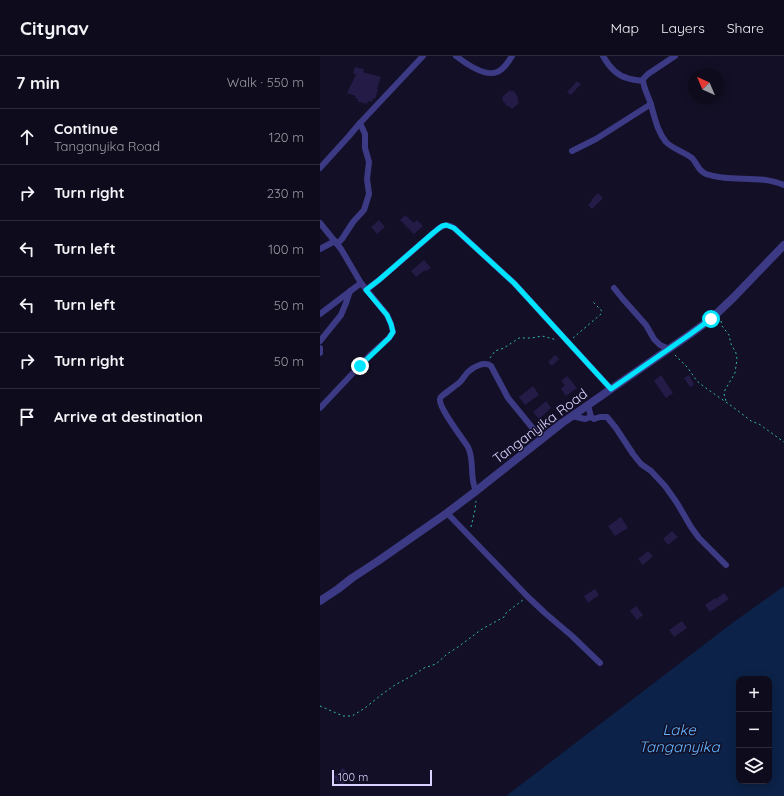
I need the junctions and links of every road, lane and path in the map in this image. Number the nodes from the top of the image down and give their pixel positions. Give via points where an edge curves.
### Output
1 (423, 56) edge
2 (456, 56) edge
3 (512, 56) edge
4 (603, 56) edge
5 (675, 56) edge
6 (643, 81) junction
7 (651, 104) junction
8 (360, 123) junction
9 (572, 151) dead end
10 (320, 168) edge
11 (784, 185) edge
12 (320, 223) edge
13 (336, 243) junction
14 (784, 245) edge
15 (320, 249) edge
16 (361, 283) junction
17 (614, 288) dead end
18 (366, 290) junction
19 (350, 291) junction
20 (593, 302) dead end
21 (320, 314) edge
22 (721, 320) dead end
23 (320, 341) edge
24 (569, 342) junction
25 (320, 348) edge
26 (669, 349) junction
27 (320, 353) edge
28 (488, 364) junction
29 (611, 389) junction
30 (726, 402) junction
31 (588, 405) junction
32 (320, 408) edge
33 (572, 416) junction
34 (591, 417) junction
35 (544, 438) junction
36 (784, 442) edge
37 (476, 491) junction
38 (447, 513) junction
39 (469, 536) junction
40 (726, 565) dead end
41 (528, 597) junction
42 (321, 598) edge
43 (600, 663) dead end
44 (320, 706) edge

1 - 8 street
2 - 3 street via 472,67 496,73
4 - 6 street via 620,75
5 - 6 street via 644,77
6 - 7 street
7 - 9 street
7 - 11 street via 663,138 668,144 693,159 704,173 737,179 763,179
8 - 10 street
8 - 13 street via 365,134 369,162 369,194 364,210
12 - 13 street
13 - 15 street
13 - 16 street
14 - 26 street, Tanganyika Road via 711,319
16 - 18 street
16 - 19 street
17 - 26 street via 646,325 654,339
18 - 24 street via 439,228 449,225 514,283
18 - 32 street via 387,315 392,334
19 - 21 street
19 - 23 street via 341,315
20 - 24 path via 601,310 601,314
22 - 30 path via 737,359 735,373 725,390
24 - 28 path via 542,336 519,338 494,351
24 - 29 street
25 - 27 street
26 - 29 street, Tanganyika Road
26 - 30 path via 703,386
28 - 35 street via 508,398 535,431
28 - 37 street via 479,365 469,371 440,398 444,411 471,453
29 - 31 street, Tanganyika Road
30 - 36 path
31 - 33 street, Tanganyika Road
31 - 34 street
33 - 34 street via 585,419
33 - 35 street, Tanganyika Road
34 - 40 street via 607,417 612,422 641,464 665,486 699,538
35 - 37 street, Tanganyika Road
37 - 38 street, Tanganyika Road
37 - 39 path via 476,506
38 - 39 street
38 - 42 street, Tanganyika Road via 338,589
39 - 41 street
41 - 43 street
41 - 44 path via 504,617 482,629 436,664 395,685 356,714 343,716

